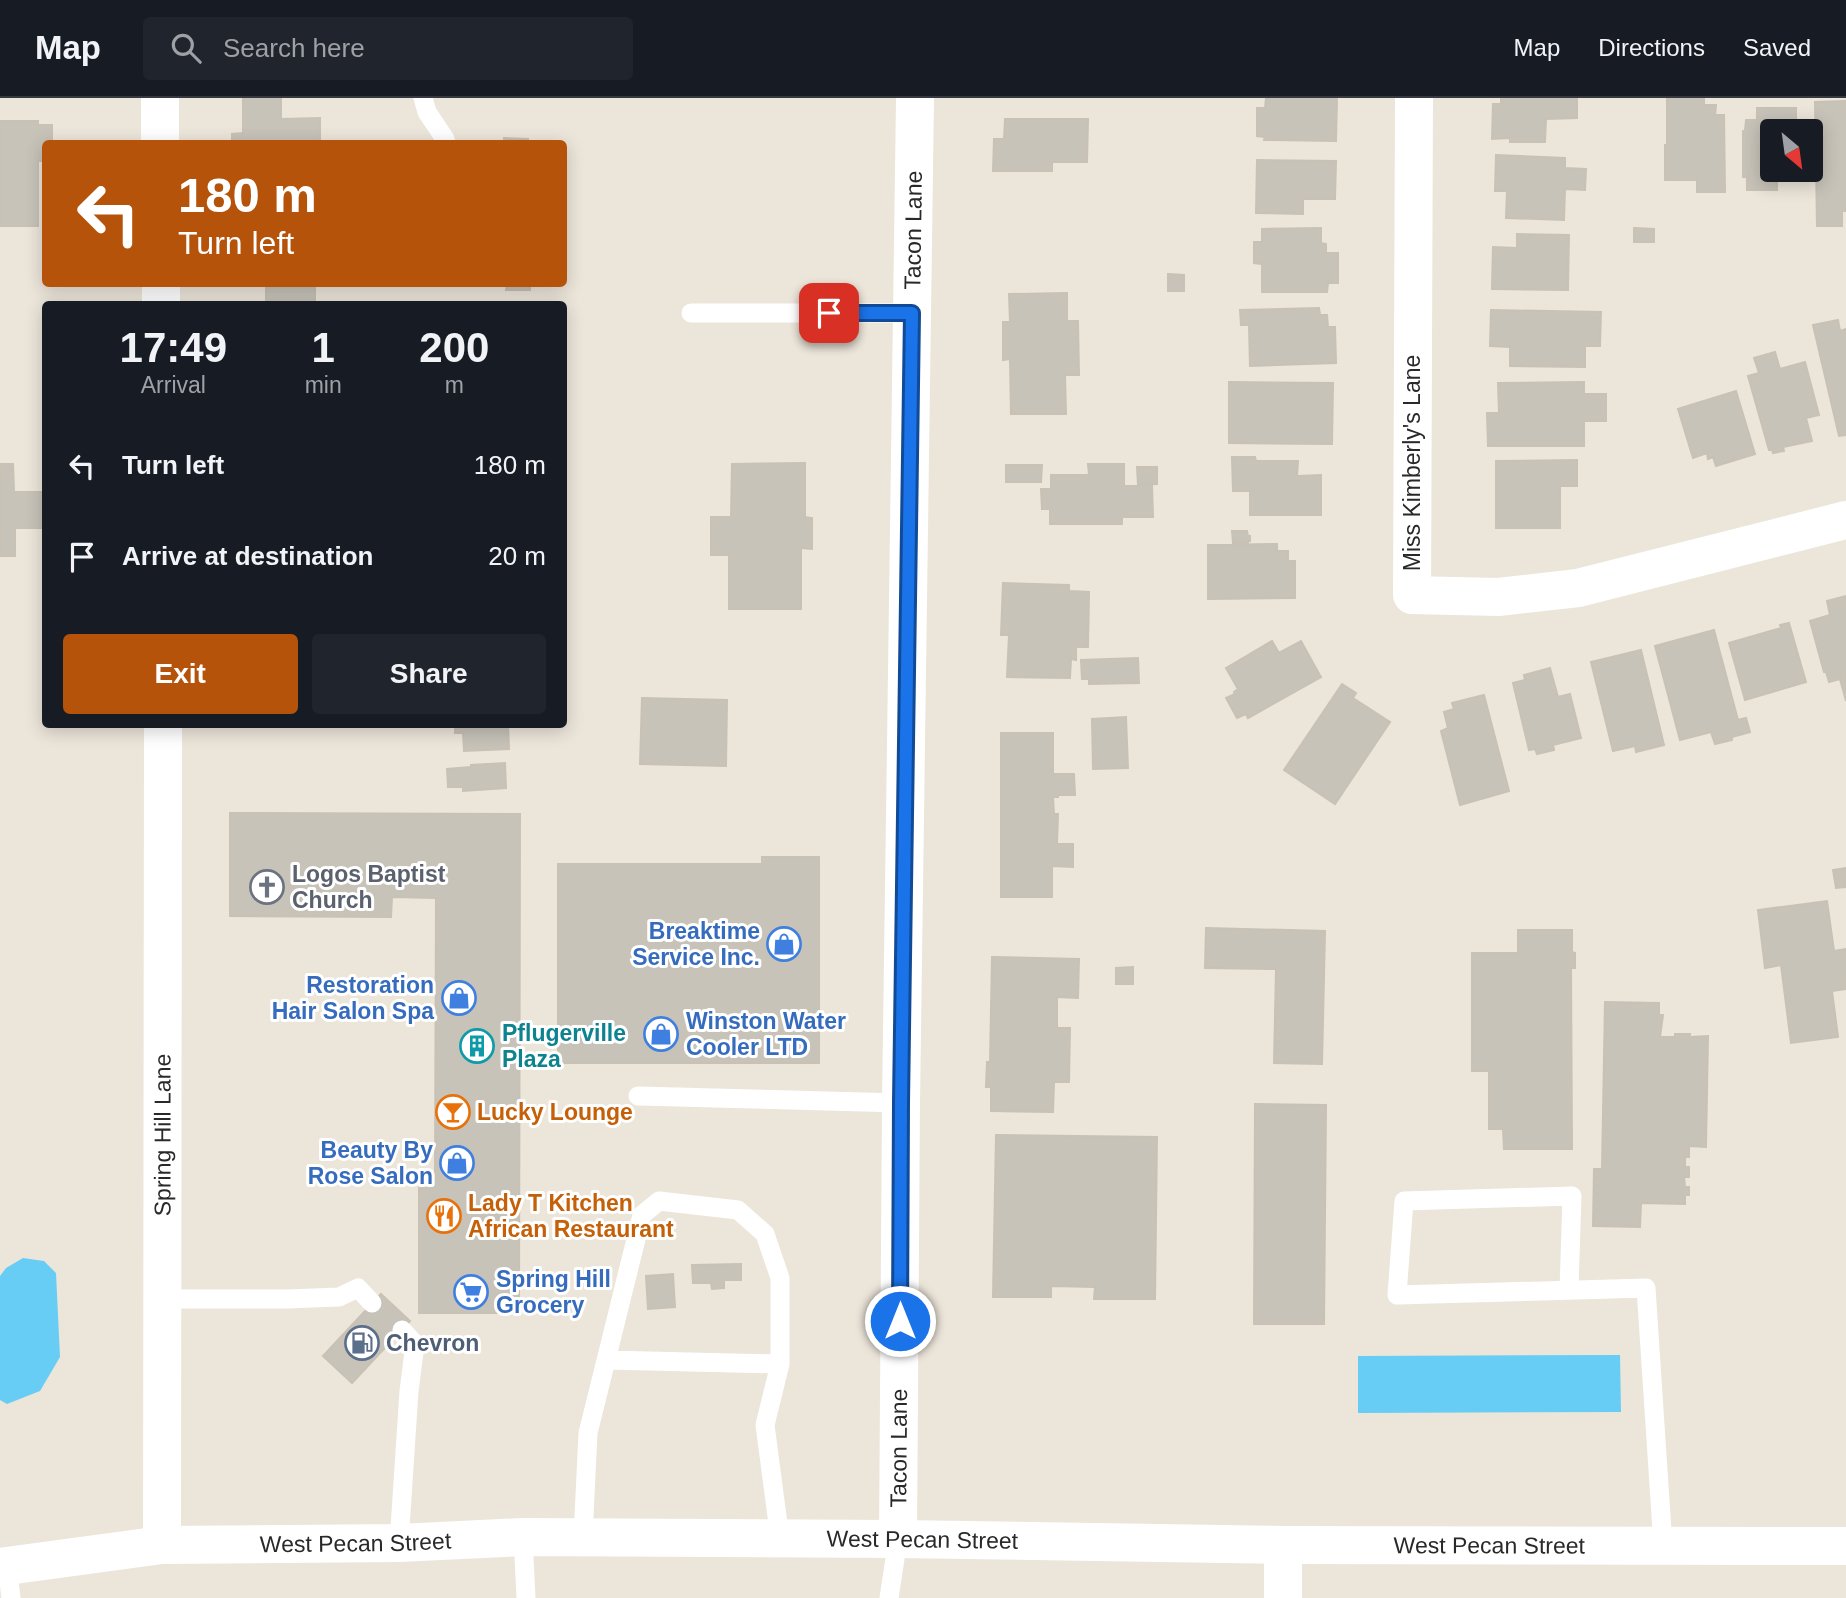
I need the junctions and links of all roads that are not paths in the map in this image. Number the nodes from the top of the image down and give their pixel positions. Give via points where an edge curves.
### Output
1 (160, 98) edge
2 (423, 98) edge
3 (915, 98) edge
4 (1413, 98) edge
5 (160, 140) edge
6 (445, 140) edge
7 (691, 313) dead end
8 (912, 313) junction
9 (1846, 520) edge
10 (163, 728) edge
11 (638, 1096) dead end
12 (901, 1102) junction
13 (1569, 1290) junction
14 (162, 1299) junction
15 (372, 1303) dead end
16 (402, 1330) dead end
17 (607, 1360) junction
18 (780, 1364) junction
19 (523, 1537) junction
20 (583, 1538) junction
21 (780, 1539) junction
22 (898, 1539) junction
23 (399, 1543) junction
24 (162, 1545) junction
25 (1283, 1545) junction
26 (1663, 1546) junction
27 (1846, 1546) edge
28 (6, 1577) edge
29 (526, 1598) edge
30 (889, 1598) edge
31 (1283, 1598) edge

1 - 5 street
2 - 6 lane
3 - 8 street, Tacon Lane
4 - 9 street, Miss Kimberly's Lane via 1412,595 1498,597 1578,588
7 - 8 lane
8 - 12 street, Tacon Lane
10 - 14 street, Spring Hill Lane
11 - 12 lane
12 - 22 street, Tacon Lane
13 - 13 lane via 1397,1295 1404,1201 1572,1196
13 - 26 lane via 1646,1287
14 - 15 lane via 340,1297 358,1288
14 - 24 street, Spring Hill Lane
16 - 23 lane via 415,1344
17 - 18 lane
17 - 18 lane via 642,1215 659,1200 738,1210 765,1234 780,1278
17 - 20 lane via 588,1433
18 - 21 lane via 765,1425
19 - 20 street, West Pecan Street
19 - 23 street, West Pecan Street
19 - 29 lane
20 - 21 street, West Pecan Street
21 - 22 street, West Pecan Street
22 - 25 street, West Pecan Street
22 - 30 lane
23 - 24 street, West Pecan Street
24 - 28 street, West Pecan Street
25 - 26 street, West Pecan Street
25 - 31 street
26 - 27 street, West Pecan Street

